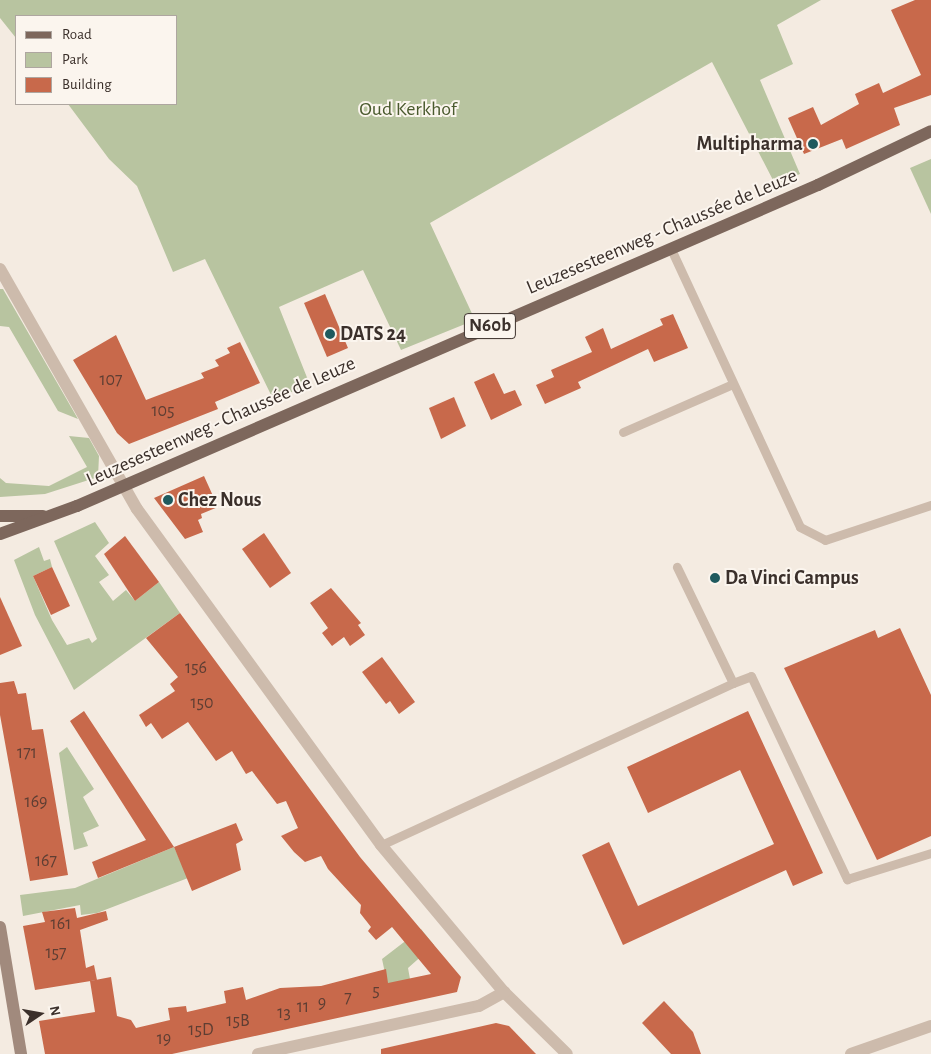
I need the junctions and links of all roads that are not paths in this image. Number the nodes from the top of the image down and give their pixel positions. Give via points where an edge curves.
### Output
1 (931, 130) edge
2 (671, 249) junction
3 (0, 269) edge
4 (734, 384) junction
5 (623, 432) dead end
6 (123, 484) junction
7 (931, 505) edge
8 (0, 516) edge
9 (48, 517) junction
10 (0, 534) edge
11 (677, 567) dead end
12 (733, 683) junction
13 (381, 845) junction
14 (931, 853) edge
15 (0, 927) edge
16 (504, 992) junction
17 (931, 1026) edge
18 (21, 1054) edge
19 (258, 1054) edge
20 (567, 1054) edge
21 (851, 1054) edge

1 - 2 main road, Leuzesesteenweg - Chaussée de Leuze / N60b via 828,181
2 - 4 lane
2 - 6 main road, Leuzesesteenweg - Chaussée de Leuze / N60b
3 - 6 street
4 - 5 lane
4 - 7 lane via 800,527 825,540
6 - 9 main road, Leuzesesteenweg - Chaussée de Leuze / N60b
6 - 13 street via 137,510
8 - 9 main road, Leuzesesteenweg - Chaussée de Leuze / N60b
9 - 10 main road, Leuzesesteenweg - Chaussée de Leuze / N60b
11 - 12 lane
12 - 13 lane
12 - 14 lane via 751,676 847,879
13 - 16 street
15 - 18 street
16 - 19 street via 478,1006
16 - 20 street
17 - 21 street

